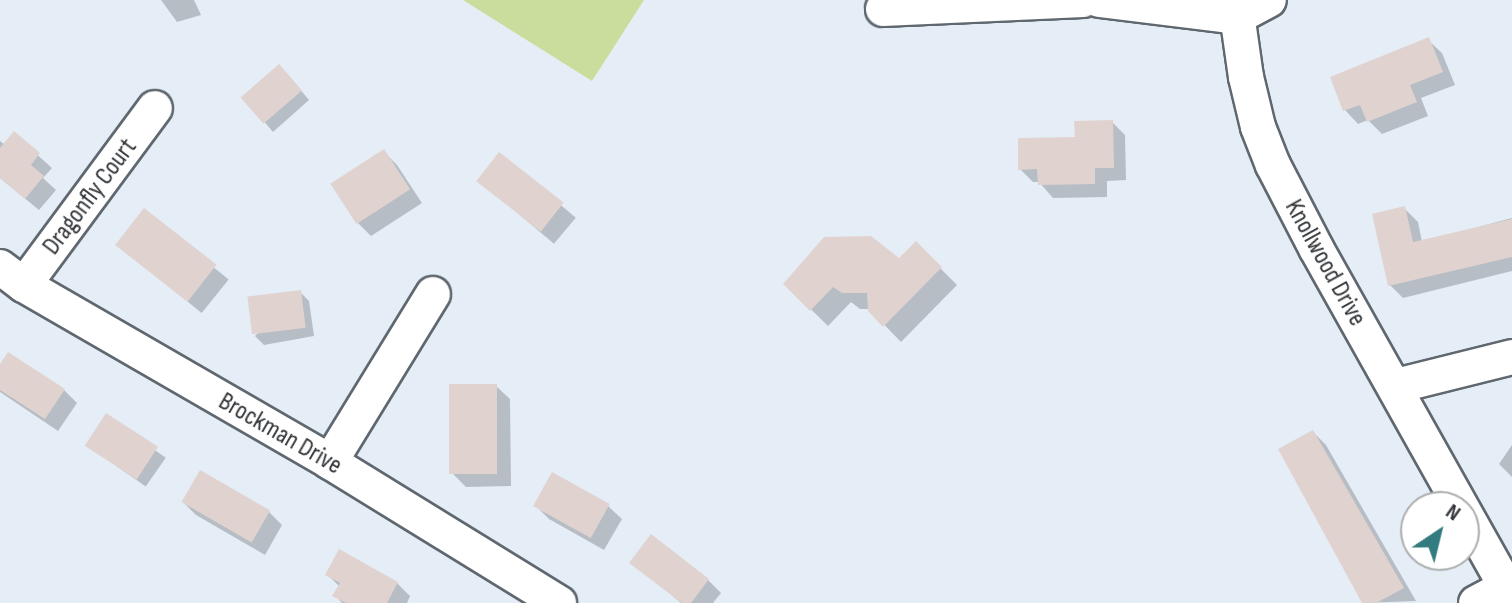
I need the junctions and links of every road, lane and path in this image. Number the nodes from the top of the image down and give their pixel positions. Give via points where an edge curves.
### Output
1 (1083, 0) edge
2 (1099, 0) edge
3 (1269, 0) edge
4 (883, 9) dead end
5 (1236, 9) edge
6 (155, 108) dead end
7 (12, 276) edge
8 (433, 294) dead end
9 (1512, 357) edge
10 (1396, 386) junction
11 (330, 462) junction
12 (1509, 592) edge
13 (559, 603) edge
14 (1476, 603) edge

1 - 4 street
2 - 5 street
3 - 5 street
5 - 10 street, Knollwood Drive via 1252,102 1273,165
6 - 7 street, Dragonfly Court
7 - 11 street, Brockman Drive
8 - 11 street
9 - 10 street
10 - 12 street, Knollwood Drive
11 - 13 street, Brockman Drive
12 - 14 street

